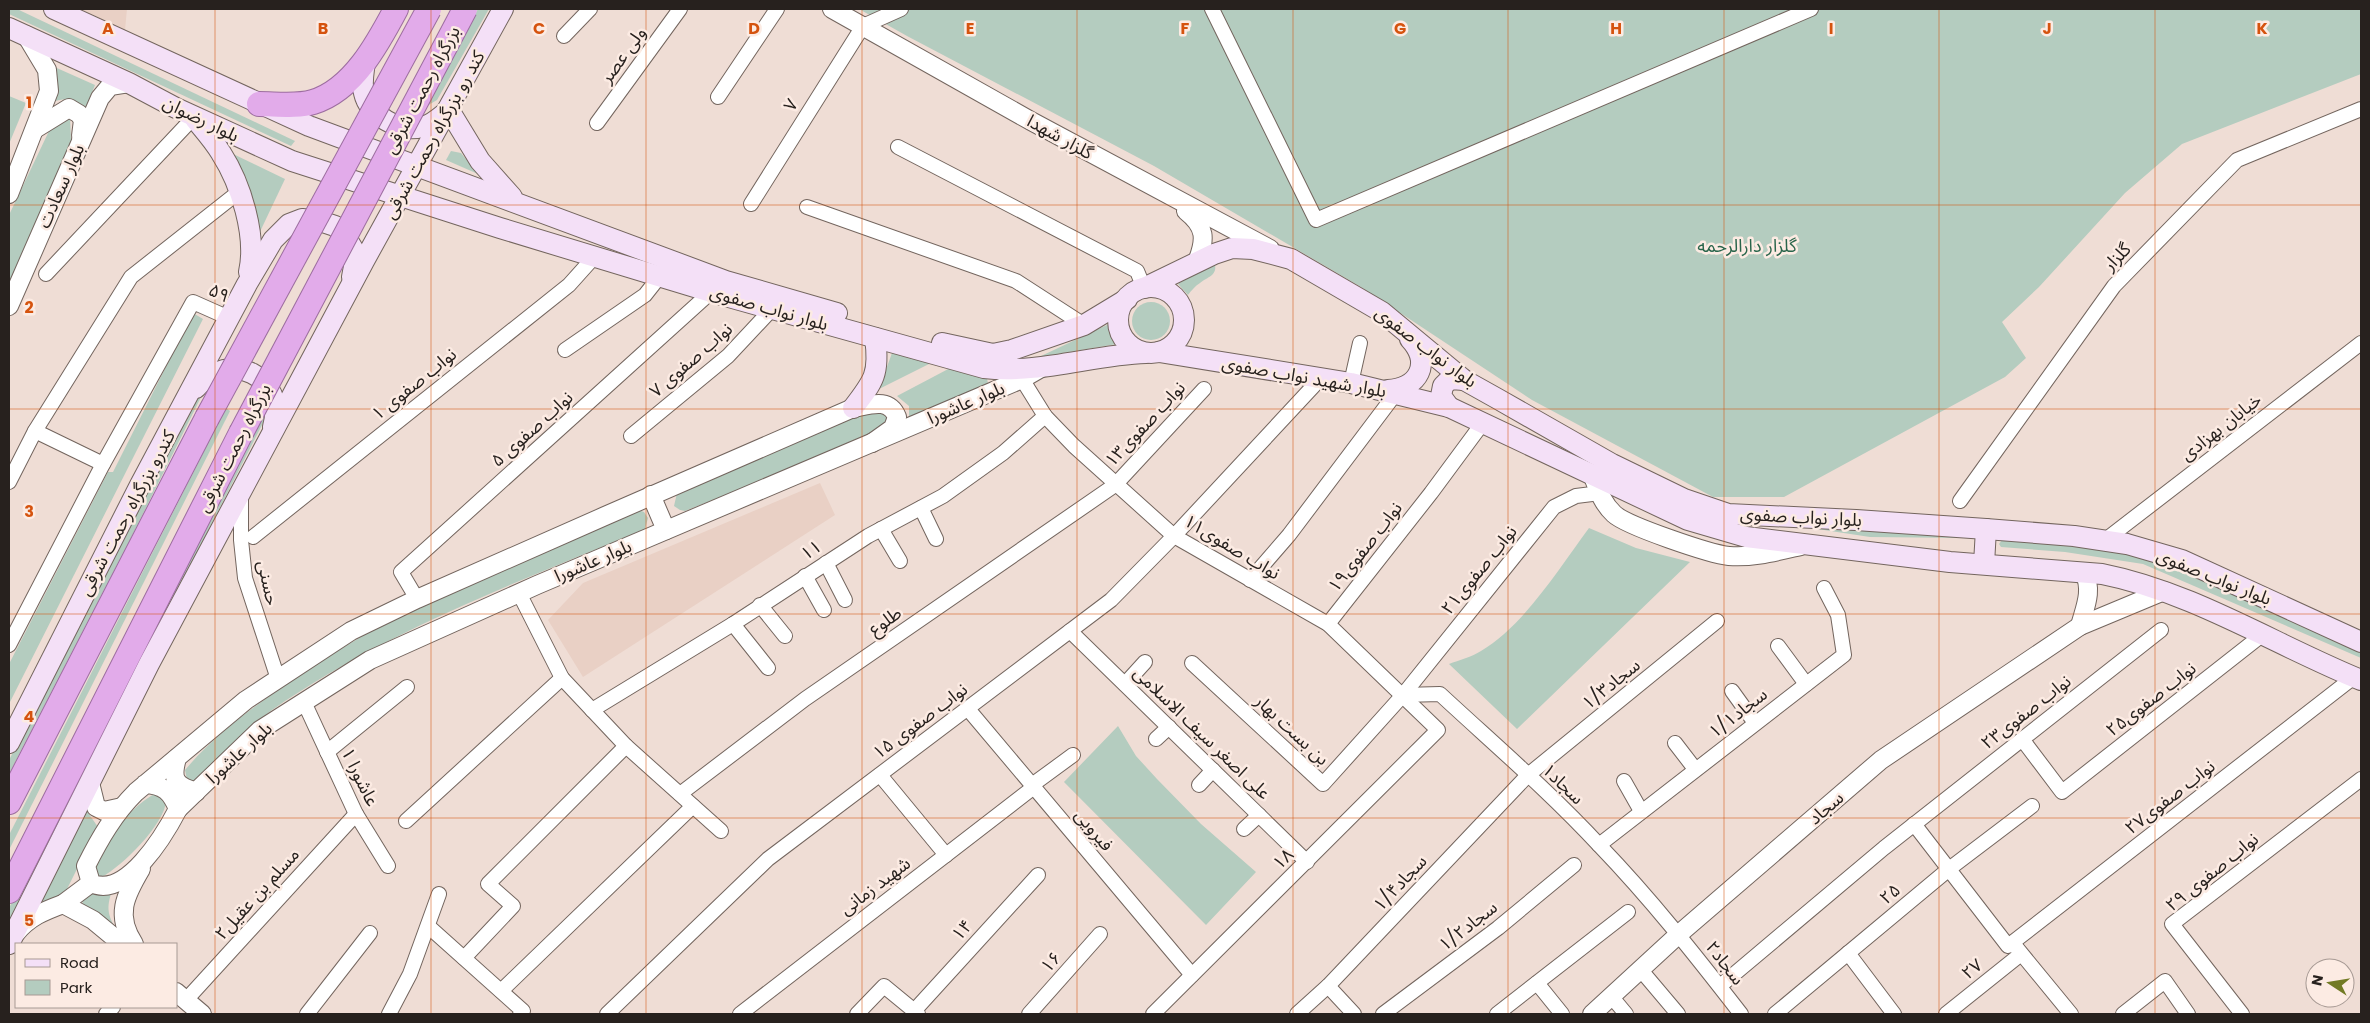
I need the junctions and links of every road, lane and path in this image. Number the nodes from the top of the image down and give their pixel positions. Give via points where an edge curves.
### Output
1 (54, 9) edge
2 (396, 9) edge
3 (429, 9) edge
4 (465, 9) edge
5 (503, 9) edge
6 (590, 9) edge
7 (680, 9) edge
8 (777, 9) edge
9 (832, 9) edge
10 (901, 9) edge
11 (1212, 9) edge
12 (1811, 9) edge
13 (863, 26) junction
14 (18, 32) edge
15 (564, 36) dead end
16 (365, 61) junction
17 (129, 83) junction
18 (718, 97) dead end
19 (259, 104) junction
20 (2361, 109) edge
21 (448, 110) junction
22 (185, 113) junction
23 (597, 122) dead end
24 (35, 129) junction
25 (81, 142) junction
26 (898, 147) dead end
27 (418, 165) junction
28 (1133, 177) junction
29 (240, 191) junction
30 (9, 194) edge
31 (400, 195) junction
32 (517, 202) junction
33 (751, 204) dead end
34 (807, 208) dead end
35 (595, 256) junction
36 (1291, 259) junction
37 (642, 261) junction
38 (1197, 262) junction
39 (46, 274) dead end
40 (660, 276) junction
41 (247, 284) junction
42 (1144, 288) junction
43 (711, 292) junction
44 (347, 293) junction
45 (1127, 299) junction
46 (9, 306) edge
47 (772, 309) junction
48 (1382, 312) junction
49 (228, 318) junction
50 (1084, 325) junction
51 (875, 338) junction
52 (1360, 343) dead end
53 (2361, 343) edge
54 (565, 350) dead end
55 (1152, 353) junction
56 (1042, 368) junction
57 (1321, 378) junction
58 (1022, 379) junction
59 (1464, 380) junction
60 (1351, 383) junction
61 (1204, 389) dead end
62 (1390, 392) junction
63 (190, 395) junction
64 (1449, 407) junction
65 (853, 408) junction
66 (1045, 416) junction
67 (1482, 424) junction
68 (35, 431) junction
69 (270, 436) junction
70 (631, 436) dead end
71 (872, 443) junction
72 (103, 464) junction
73 (9, 482) edge
74 (1596, 484) junction
75 (1115, 485) junction
76 (241, 492) junction
77 (651, 495) junction
78 (1960, 502) dead end
79 (920, 508) junction
80 (881, 529) junction
81 (1986, 529) junction
82 (666, 530) junction
83 (1174, 536) junction
84 (253, 537) dead end
85 (936, 540) dead end
86 (2104, 541) junction
87 (900, 561) dead end
88 (826, 563) junction
89 (1984, 564) junction
90 (2084, 572) junction
91 (806, 576) junction
92 (1250, 580) junction
93 (1824, 588) dead end
94 (2164, 591) junction
95 (519, 592) junction
96 (417, 599) junction
97 (845, 600) dead end
98 (760, 605) junction
99 (824, 610) dead end
100 (1718, 621) dead end
101 (733, 624) junction
102 (1328, 624) junction
103 (2080, 626) junction
104 (2161, 630) dead end
105 (1070, 631) junction
106 (2262, 635) junction
107 (785, 636) dead end
108 (2361, 642) edge
109 (9, 645) edge
110 (1778, 646) dead end
111 (1146, 662) dead end
112 (1192, 663) dead end
113 (768, 668) dead end
114 (562, 678) junction
115 (2358, 678) edge
116 (278, 679) junction
117 (1125, 684) junction
118 (1806, 684) junction
119 (407, 687) dead end
120 (1732, 691) dead end
121 (1403, 695) junction
122 (304, 702) junction
123 (968, 709) junction
124 (592, 710) junction
125 (1755, 723) junction
126 (1169, 727) junction
127 (1438, 730) joint
128 (1156, 739) dead end
129 (2022, 739) junction
130 (9, 743) edge
131 (1675, 743) dead end
132 (626, 746) junction
133 (327, 752) junction
134 (1073, 755) dead end
135 (177, 758) junction
136 (1695, 769) junction
137 (1213, 770) junction
138 (880, 775) junction
139 (1528, 775) junction
140 (2361, 779) edge
141 (1624, 781) dead end
142 (90, 783) junction
143 (145, 784) junction
144 (1199, 785) dead end
145 (1033, 786) junction
146 (196, 792) junction
147 (680, 794) junction
148 (9, 802) edge
149 (693, 806) junction
150 (2032, 806) dead end
151 (122, 807) junction
152 (178, 809) junction
153 (1641, 811) junction
154 (356, 814) junction
155 (1259, 815) junction
156 (406, 821) dead end
157 (1914, 824) junction
158 (1244, 829) dead end
159 (720, 832) dead end
160 (1600, 845) junction
161 (153, 850) junction
162 (946, 855) junction
163 (1307, 862) junction
164 (1574, 864) dead end
165 (388, 866) dead end
166 (1949, 869) junction
167 (1038, 875) dead end
168 (91, 883) junction
169 (9, 891) edge
170 (439, 894) dead end
171 (63, 904) junction
172 (1628, 912) dead end
173 (428, 926) junction
174 (370, 933) dead end
175 (1100, 934) dead end
176 (1679, 934) junction
177 (9, 942) edge
178 (121, 943) edge
179 (133, 943) edge
180 (2010, 944) junction
181 (1848, 953) junction
182 (2021, 954) junction
183 (464, 958) junction
184 (1640, 969) junction
185 (1192, 975) junction
186 (1537, 983) junction
187 (1328, 986) junction
188 (1720, 986) junction
189 (501, 991) junction
190 (181, 996) edge
191 (1611, 996) junction
192 (916, 1013) edge
193 (201, 1014) edge
194 (307, 1014) edge
195 (389, 1014) edge
196 (520, 1014) edge
197 (607, 1014) edge
198 (740, 1014) edge
199 (857, 1014) edge
200 (1029, 1014) edge
201 (1153, 1014) edge
202 (1297, 1014) edge
203 (1354, 1014) edge
204 (1383, 1014) edge
205 (1497, 1014) edge
206 (1562, 1014) edge
207 (1592, 1014) edge
208 (1626, 1014) edge
209 (1678, 1014) edge
210 (1741, 1014) edge
211 (1775, 1014) edge
212 (1894, 1014) edge
213 (1946, 1014) edge
214 (2071, 1014) edge
215 (2123, 1014) edge
216 (2188, 1014) edge
217 (2242, 1014) edge

1 - 19 main road, بلوار رضوان
2 - 16 highway
3 - 148 highway, بزرگراه رحمت شرقی, bridge via 207,418
4 - 169 highway, بزرگراه رحمت شرقی, bridge via 241,434
5 - 21 main road, کند رو بزرگراه رحمت شرقی
6 - 15 street
7 - 23 street, ولی عصر
8 - 18 street
9 - 13 street, گلزار شهدا
10 - 13 street
11 - 12 street via 1316,220
13 - 28 street, گلزار شهدا
13 - 33 street, ۷
14 - 17 main road, بلوار رضوان
14 - 24 street via 47,70 49,91
16 - 19 highway via 343,84 312,102
16 - 21 main road via 363,91 372,110 382,118 402,127 420,128 436,121
17 - 22 main road, بلوار رضوان
17 - 25 street, بلوار سعادت via 110,86 100,98
19 - 27 main road, بلوار رضوان via 309,126
20 - 78 street, گلزار via 2237,160 2114,286
21 - 27 main road, کند رو بزرگراه رحمت شرقی
21 - 32 main road via 480,161
22 - 29 main road via 221,153
22 - 31 main road, بلوار رضوان via 292,161
22 - 39 street
24 - 25 street via 69,108 83,120
24 - 30 street
25 - 46 street, بلوار سعادت
26 - 42 street via 1137,271
27 - 31 main road, کند رو بزرگراه رحمت شرقی
27 - 32 main road, بلوار نواب صفوی
28 - 36 street, گلزار شهدا
28 - 38 street via 1197,220 1203,240
29 - 41 main road via 253,256
29 - 68 street via 131,277
31 - 35 main road, بلوار نواب صفوی
31 - 44 main road, کند رو بزرگراه رحمت شرقی
32 - 37 main road, بلوار نواب صفوی
34 - 50 street via 1016,281
35 - 37 main road, بلوار نواب صفوی
35 - 84 street, نواب صفوی ۱ via 569,285
36 - 38 main road, بلوار نواب صفوی via 1253,249 1232,248
36 - 48 main road, بلوار نواب صفوی
37 - 40 main road, بلوار نواب صفوی
37 - 50 main road, بلوار نواب صفوی via 726,281 954,347 993,354
38 - 42 main road, بلوار نواب صفوی
40 - 43 main road, بلوار نواب صفوی
40 - 54 street via 645,295
41 - 44 main road, کندرو بزرگراه رحمت شرقی via 263,254 281,231 295,221 311,219 335,226 350,241 355,261
41 - 49 main road, کندرو بزرگراه رحمت شرقی
42 - 45 main road
42 - 55 main road via 1164,290 1173,296 1183,313 1182,333 1168,349
43 - 47 main road, بلوار نواب صفوی
43 - 96 street, نواب صفوی ۵ via 402,572
44 - 69 main road
45 - 50 main road, بلوار نواب صفوی
45 - 55 main road via 1119,317 1122,336 1129,344
47 - 51 main road, بلوار نواب صفوی
47 - 70 street, نواب صفوی ۷ via 728,356
48 - 59 main road, بلوار نواب صفوی
48 - 62 main road via 1416,345 1421,358 1418,374 1409,385
49 - 63 main road, کندرو بزرگراه رحمت شرقی
49 - 72 street, ۵۹ via 193,302
51 - 56 main road, بلوار نواب صفوی via 984,368
51 - 65 main road via 878,361 871,385
52 - 60 street
53 - 86 street, خیابان بهزادی
55 - 56 main road, بلوار نواب صفوی via 1120,354
55 - 57 main road, بلوار شهید نواب صفوی
56 - 58 street, بلوار عاشورا
57 - 60 main road, بلوار شهید نواب صفوی
57 - 83 street, نواب صفوی ۱۵
58 - 66 street, ۱۱نواب صفوی
58 - 71 street, بلوار عاشورا
59 - 64 main road via 1450,379 1442,386 1440,396
59 - 81 main road, بلوار نواب صفوی via 1612,464 1708,509 1728,514
60 - 62 main road, بلوار شهید نواب صفوی
61 - 75 street, ۱۳نواب صفوی
62 - 64 main road, بلوار شهید نواب صفوی
62 - 92 street via 1340,468
63 - 69 main road via 205,379 219,371 239,369 250,372 265,383 273,396 275,412
63 - 130 main road, کندرو بزرگراه رحمت شرقی via 140,485
64 - 67 main road, بلوار نواب صفوی
65 - 71 street, بلوار عاشورا via 881,403 895,412 897,418 893,428
65 - 77 street, بلوار عاشورا
66 - 75 street, ۱۱نواب صفوی
66 - 79 street, ۱۱ via 1003,453
67 - 74 main road, بلوار نواب صفوی
67 - 102 street, ۱۹نواب صفوی
68 - 72 street
68 - 73 street
69 - 76 main road
71 - 82 street, بلوار عاشورا
72 - 109 street
74 - 89 main road, بلوار نواب صفوی via 1746,537
74 - 121 street, ۲۱نواب صفوی via 1554,506
75 - 83 street, ۱۱نواب صفوی
75 - 147 street, طلوع via 805,699
76 - 116 street, حسنی via 246,578
76 - 142 main road
77 - 82 street
77 - 96 street, بلوار عاشورا
79 - 80 street, ۱۱
79 - 85 street
80 - 87 street
80 - 88 street, ۱۱
81 - 86 main road, بلوار نواب صفوی
81 - 89 main road
82 - 95 street, بلوار عاشورا
83 - 92 street, ۱۱نواب صفوی
83 - 105 street, نواب صفوی ۱۵ via 1111,600
86 - 108 main road, بلوار نواب صفوی via 2127,544 2182,560
88 - 91 street, ۱۱
88 - 97 street
89 - 90 main road, بلوار نواب صفوی
90 - 94 main road, بلوار نواب صفوی via 2123,578
90 - 103 street via 2089,595
91 - 98 street, ۱۱
91 - 99 street
92 - 102 street, ۱۱نواب صفوی
93 - 118 street, ۱/۱سجاد via 1838,615 1844,655
94 - 103 street, سجاد
94 - 106 main road, بلوار نواب صفوی
95 - 114 street
95 - 122 street, بلوار عاشورا via 370,660
96 - 116 street, بلوار عاشورا via 351,632
98 - 101 street, ۱۱
98 - 107 street
100 - 139 street, ۱/۳سجاد
101 - 113 street
101 - 124 street, ۱۱
102 - 121 street, ۱۱نواب صفوی
103 - 176 street, سجاد via 1881,760
104 - 129 street, ۲۳نواب صفوی
105 - 117 street, علی اصغر سیف الاسلامی
105 - 123 street, نواب صفوی ۱۵
106 - 115 main road, بلوار نواب صفوی
106 - 129 street, ۲۵نواب صفوی via 2062,792
110 - 118 street
111 - 117 street
112 - 121 street, بن بست بهار via 1323,784
114 - 124 street
114 - 156 street
115 - 180 street, ۲۷نواب صفوی
116 - 135 street, بلوار عاشورا via 246,700
117 - 126 street, علی اصغر سیف الاسلامی
118 - 125 street, ۱/۱سجاد
119 - 133 street
120 - 125 street
121 - 127 street, ۱۱نواب صفوی
121 - 139 street, ۱سجاد via 1440,694
122 - 133 street, عاشورا ۱
122 - 146 street, بلوار عاشورا via 260,730
123 - 138 street, نواب صفوی ۱۵
123 - 145 street, فیرویی
124 - 132 street
125 - 136 street, ۱/۱سجاد
126 - 128 street
126 - 137 street, علی اصغر سیف الاسلامی
127 - 163 street, ۱۸
129 - 157 street, ۲۳نواب صفوی
131 - 136 street
132 - 147 street
132 - 183 street via 488,884 513,906
133 - 154 street, عاشورا ۱
134 - 145 street, شهید زمانی
135 - 143 street, بلوار عاشورا
135 - 146 street via 173,772 176,781 183,788
136 - 153 street, ۱/۱سجاد
137 - 144 street
137 - 155 street, علی اصغر سیف الاسلامی
138 - 162 street
138 - 197 street, نواب صفوی ۱۵ via 768,859
139 - 160 street, ۱سجاد
139 - 187 street, ۱/۴سجاد
140 - 217 street, نواب صفوی ۲۹ via 2172,924
141 - 153 street
142 - 151 street via 96,807 104,811
142 - 177 main road
143 - 151 street, بلوار عاشورا
143 - 152 street via 166,789
145 - 162 street, شهید زمانی
145 - 185 street, فیرویی
146 - 152 street, بلوار عاشورا
147 - 149 street
149 - 159 street
149 - 189 street
150 - 166 street, ۲۵
151 - 168 street, بلوار عاشورا via 104,831 86,866
152 - 161 street, بلوار عاشورا
153 - 160 street, ۱/۱سجاد
154 - 165 street, عاشورا ۱
154 - 190 street, مسلم بن عقیل۲
155 - 158 street
155 - 163 street, علی اصغر سیف الاسلامی
157 - 166 street
157 - 188 street, ۲۳نواب صفوی
160 - 176 street, ۱سجاد
161 - 168 street via 123,880 107,886
161 - 179 street via 131,886 122,911 125,931
162 - 198 street, شهید زمانی
163 - 185 street, ۱۸
164 - 204 street, ۱/۲سجاد via 1498,928
166 - 180 street
166 - 181 street, ۲۵
167 - 192 street, ۱۴
168 - 171 street
170 - 173 street
171 - 177 street via 24,922
171 - 178 street via 93,920
172 - 186 street
173 - 183 street
173 - 195 street via 410,974
174 - 194 street
175 - 200 street, ۱۶
176 - 184 street, سجاد
176 - 188 street, ۲سجاد
180 - 182 street
181 - 211 street, ۲۵
181 - 212 street
182 - 213 street, ۲۷
182 - 214 street
183 - 189 street
184 - 191 street, سجاد
184 - 209 street
185 - 201 street, ۱۸
186 - 205 street
186 - 206 street
187 - 202 street, ۱/۴سجاد
187 - 203 street
188 - 210 street, ۲سجاد
189 - 196 street via 524,1011
190 - 193 street
191 - 207 street, سجاد
191 - 208 street
192 - 199 street via 884,986
215 - 216 street via 2165,981

